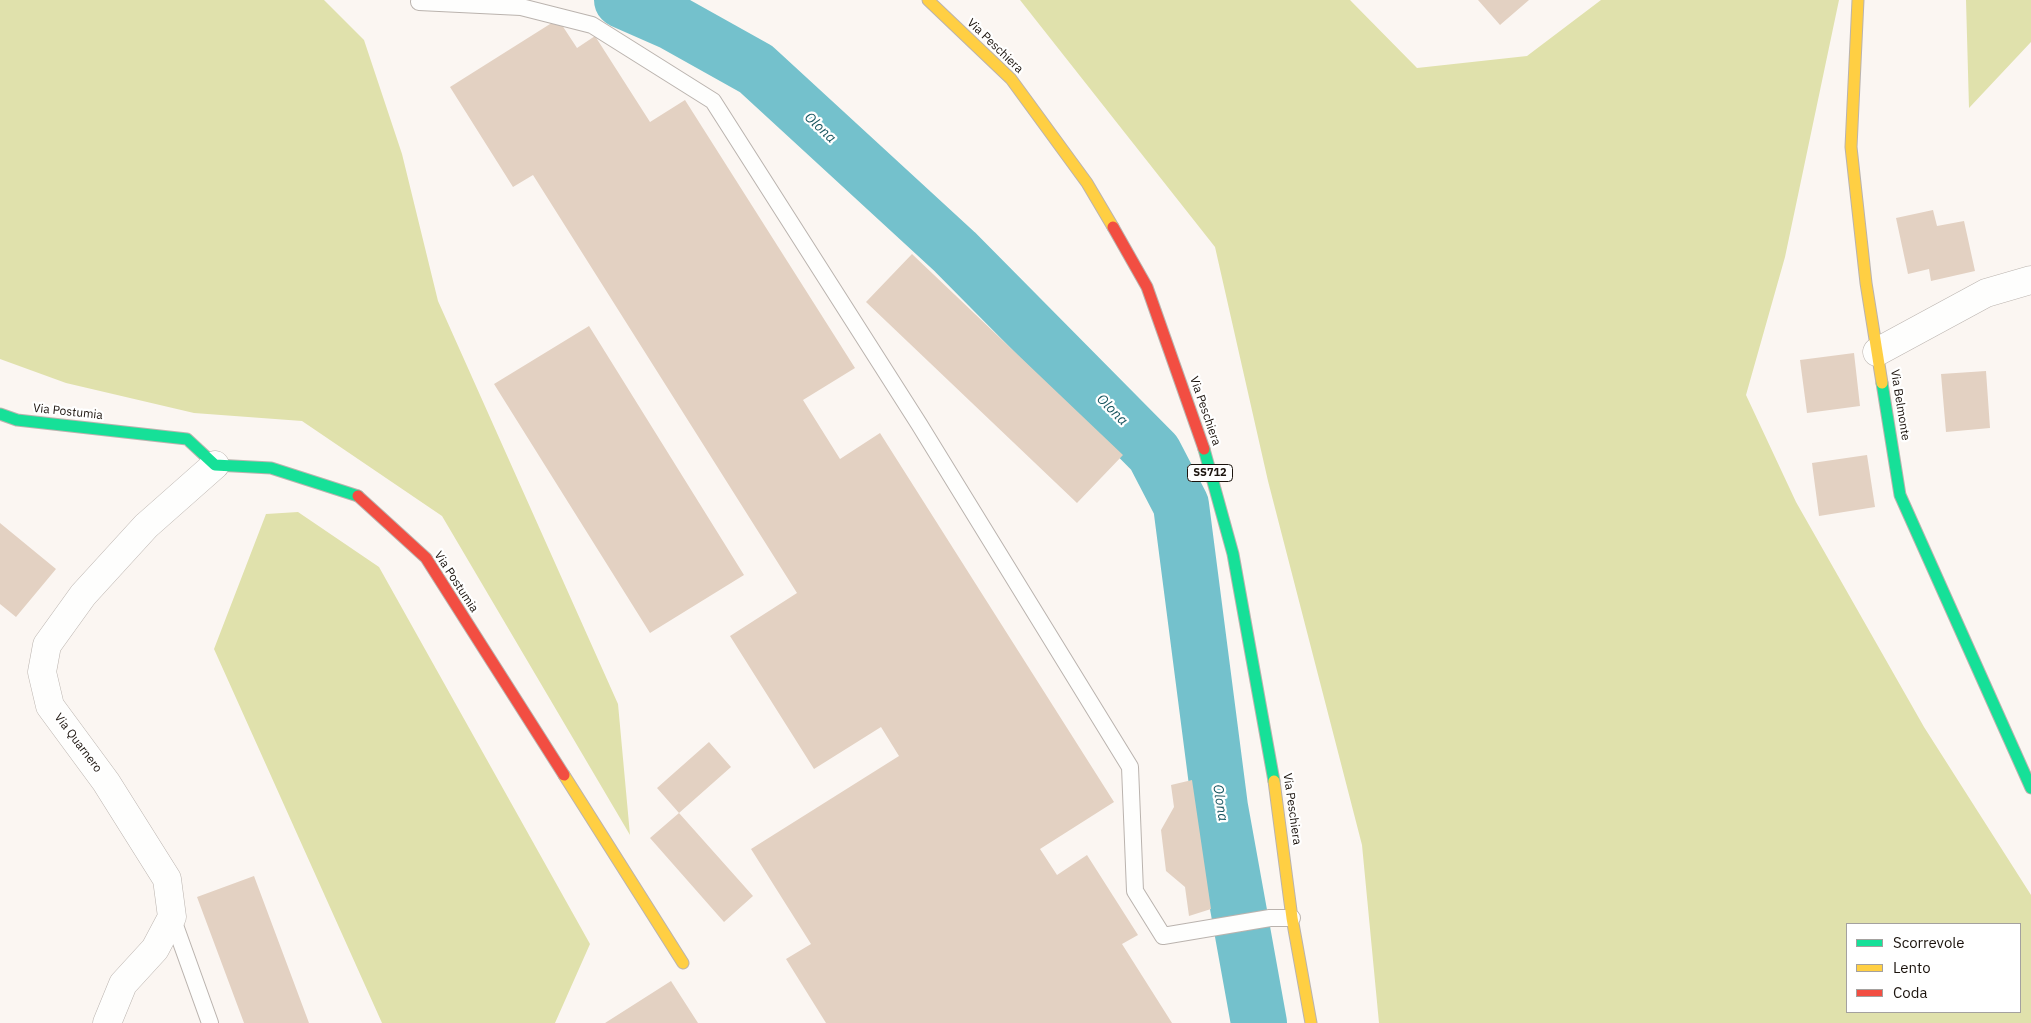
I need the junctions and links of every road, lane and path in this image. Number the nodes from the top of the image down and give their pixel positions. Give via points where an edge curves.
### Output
1 (928, 0) edge
2 (1858, 0) edge
3 (419, 2) dead end
4 (2031, 280) edge
5 (1877, 352) junction
6 (0, 414) edge
7 (215, 465) junction
8 (2031, 788) edge
9 (172, 917) junction
10 (1292, 918) junction
11 (683, 964) dead end
12 (107, 1023) edge
13 (210, 1023) edge
14 (1311, 1023) edge

1 - 10 street, Via Peschiera / SS712 via 1011,79 1087,183 1148,287 1203,447 1233,554 1277,795
2 - 5 street, Via Belmonte via 1851,147
3 - 10 lane via 521,7 592,25 714,101 924,432 1130,767 1135,891 1163,936 1270,918
4 - 5 street via 1986,293
5 - 8 street, Via Belmonte via 1900,495
6 - 7 street, Via Postumia via 17,420 187,439
7 - 9 street, Via Quarnero via 146,526 83,595 47,645 42,672 50,706 106,782 167,879
7 - 11 street, Via Postumia via 271,468 355,494 426,558
9 - 12 street via 155,949 123,984
9 - 13 lane
10 - 14 street, Via Peschiera / SS712

